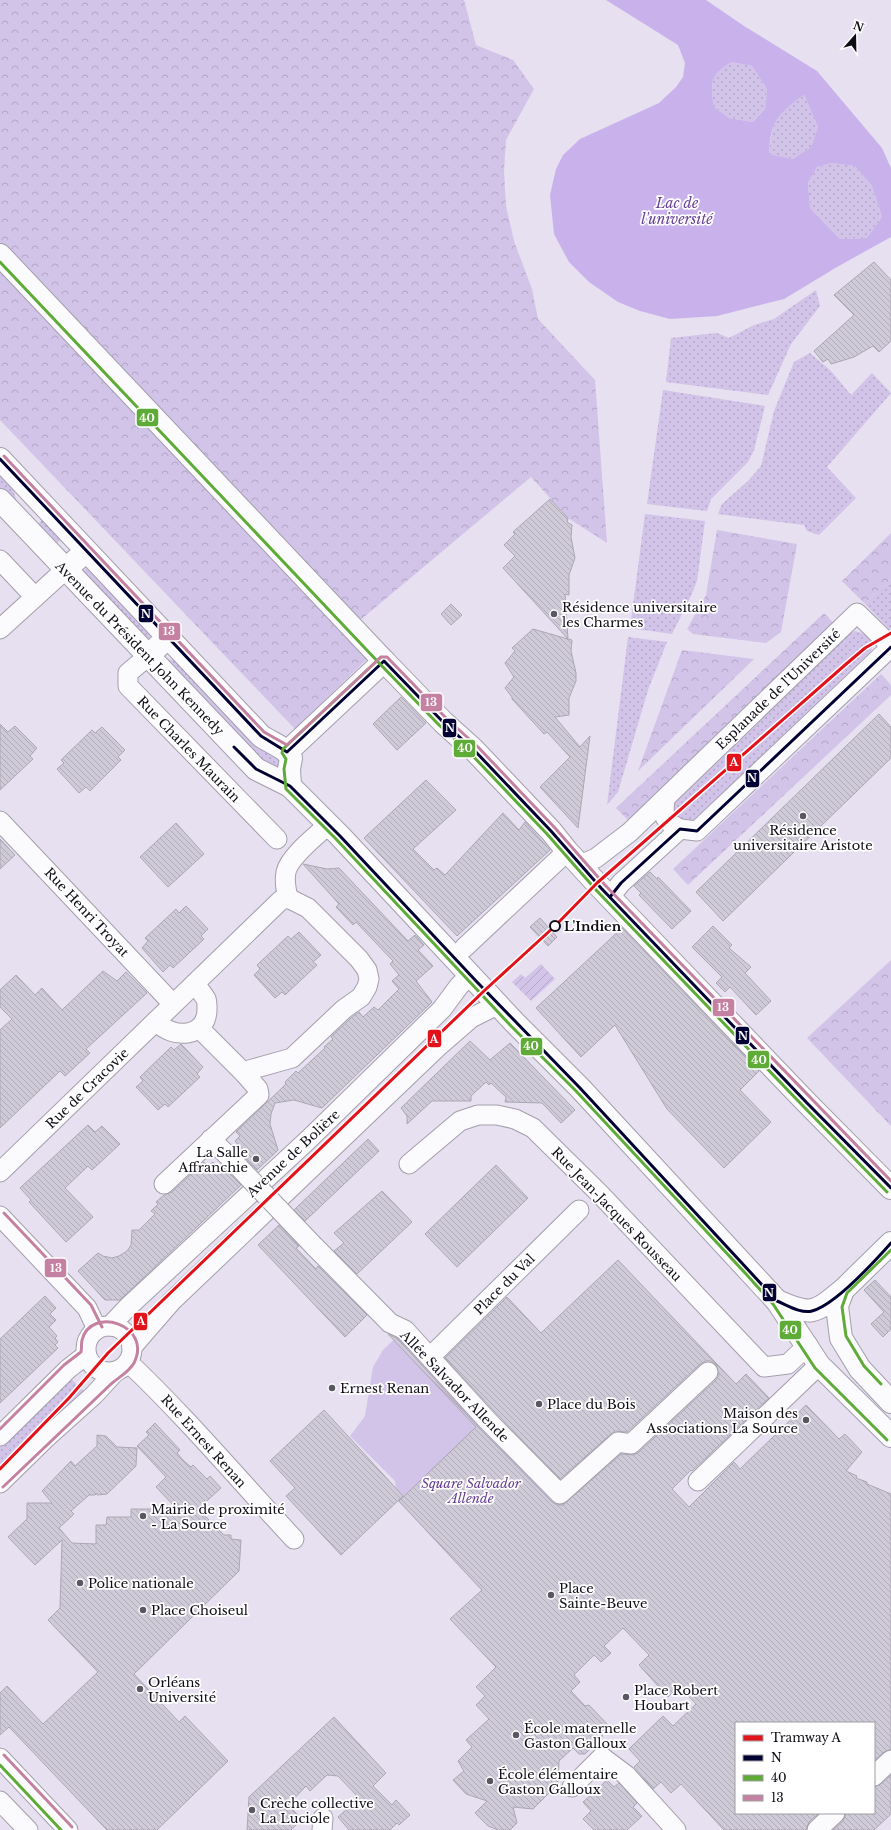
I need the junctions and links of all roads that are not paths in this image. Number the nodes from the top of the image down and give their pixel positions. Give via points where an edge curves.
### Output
1 (0, 255) edge
2 (0, 459) edge
3 (0, 500) edge
4 (86, 551) junction
5 (0, 560) edge
6 (65, 570) junction
7 (35, 597) junction
8 (0, 629) edge
9 (168, 637) junction
10 (891, 647) edge
11 (147, 657) junction
12 (384, 661) junction
13 (287, 752) junction
14 (290, 786) junction
15 (665, 799) junction
16 (0, 821) edge
17 (328, 824) junction
18 (680, 829) junction
19 (277, 839) dead end
20 (570, 861) junction
21 (610, 897) junction
22 (288, 898) junction
23 (464, 948) dead end
24 (470, 975) junction
25 (195, 984) junction
26 (173, 1004) junction
27 (499, 1004) junction
28 (156, 1021) junction
29 (199, 1028) junction
30 (245, 1074) junction
31 (211, 1140) junction
32 (409, 1164) dead end
33 (0, 1172) edge
34 (164, 1184) dead end
35 (891, 1188) edge
36 (579, 1210) dead end
37 (0, 1216) edge
38 (891, 1243) edge
39 (843, 1290) junction
40 (777, 1301) junction
41 (104, 1327) junction
42 (808, 1345) junction
43 (86, 1354) junction
44 (430, 1357) junction
45 (125, 1360) junction
46 (819, 1365) junction
47 (708, 1372) dead end
48 (891, 1402) edge
49 (0, 1436) edge
50 (891, 1436) edge
51 (698, 1481) dead end
52 (0, 1483) edge
53 (294, 1539) dead end
54 (0, 1758) edge
55 (891, 1760) edge
56 (875, 1775) edge
57 (572, 1787) dead end
58 (0, 1801) edge
59 (834, 1814) edge
60 (28, 1830) edge
61 (68, 1830) edge
62 (676, 1830) edge
63 (817, 1830) edge

1 - 12 main road
2 - 4 main road, Avenue du Président John Kennedy
3 - 6 main road, Avenue du Président John Kennedy
4 - 6 main road
4 - 9 main road, Avenue du Président John Kennedy
5 - 7 street
6 - 7 street
6 - 11 main road, Avenue du Président John Kennedy
7 - 8 street
9 - 11 main road
9 - 13 main road, Avenue du Président John Kennedy via 261,736
10 - 15 street, Esplanade de l'Université via 857,613
10 - 18 street, Esplanade de l'Université via 697,831
11 - 14 main road, Avenue du Président John Kennedy via 256,769
11 - 19 street, Rue Charles Maurain via 128,673 128,686
12 - 13 main road
12 - 20 main road via 552,831
13 - 14 main road via 291,758
14 - 17 main road, Avenue du Président John Kennedy
15 - 18 street via 664,814 667,822
15 - 20 street, Esplanade de l'Université via 596,858
16 - 26 street, Rue Henri Troyat
17 - 22 street via 294,858 286,871
17 - 24 main road, Avenue du Président John Kennedy
18 - 21 street via 621,883
20 - 21 main road
20 - 23 street, Esplanade de l'Université
21 - 35 main road
22 - 25 street, Rue de Cracovie via 282,900
22 - 30 street via 308,908 359,959 367,970 369,980 360,996 292,1058 249,1070
24 - 27 main road, Avenue du Président John Kennedy
24 - 41 street, Avenue de Bolière via 442,1009 309,1139
25 - 26 street, Rue de Cracovie
25 - 29 street via 206,1000 207,1012
26 - 28 street, Rue de Cracovie
27 - 40 main road, Avenue du Président John Kennedy
27 - 45 street, Avenue de Bolière via 471,1018 440,1045 171,1302
28 - 29 street via 160,1026 179,1034
28 - 33 street, Rue de Cracovie
29 - 30 street
30 - 31 street via 258,1089 259,1095
31 - 34 street
31 - 44 street, Allée Salvador Allende, bridge via 390,1323 405,1330
32 - 42 street, Rue Jean-Jacques Rousseau via 460,1121 478,1115 497,1115 515,1119 533,1128 598,1192 764,1367 788,1364
36 - 44 street, Place du Val
37 - 41 street
38 - 39 main road
39 - 40 main road via 826,1304 812,1311 796,1309
39 - 48 main road via 837,1306 841,1338 860,1369
40 - 42 main road, Avenue du Président John Kennedy
41 - 43 street via 87,1340
41 - 45 street via 116,1327 127,1335
42 - 46 main road, Avenue du Président John Kennedy
43 - 45 street via 89,1362 101,1371
43 - 49 street
44 - 47 street, Allée Salvador Allende via 560,1494 618,1442 631,1444
45 - 52 street, Avenue de Bolière via 94,1395
45 - 53 street, Rue Ernest Renan via 216,1451 237,1478
46 - 50 main road, Avenue du Président John Kennedy
46 - 51 street
54 - 61 street
55 - 56 street
57 - 62 street via 602,1757 626,1775
58 - 60 street
59 - 63 street

